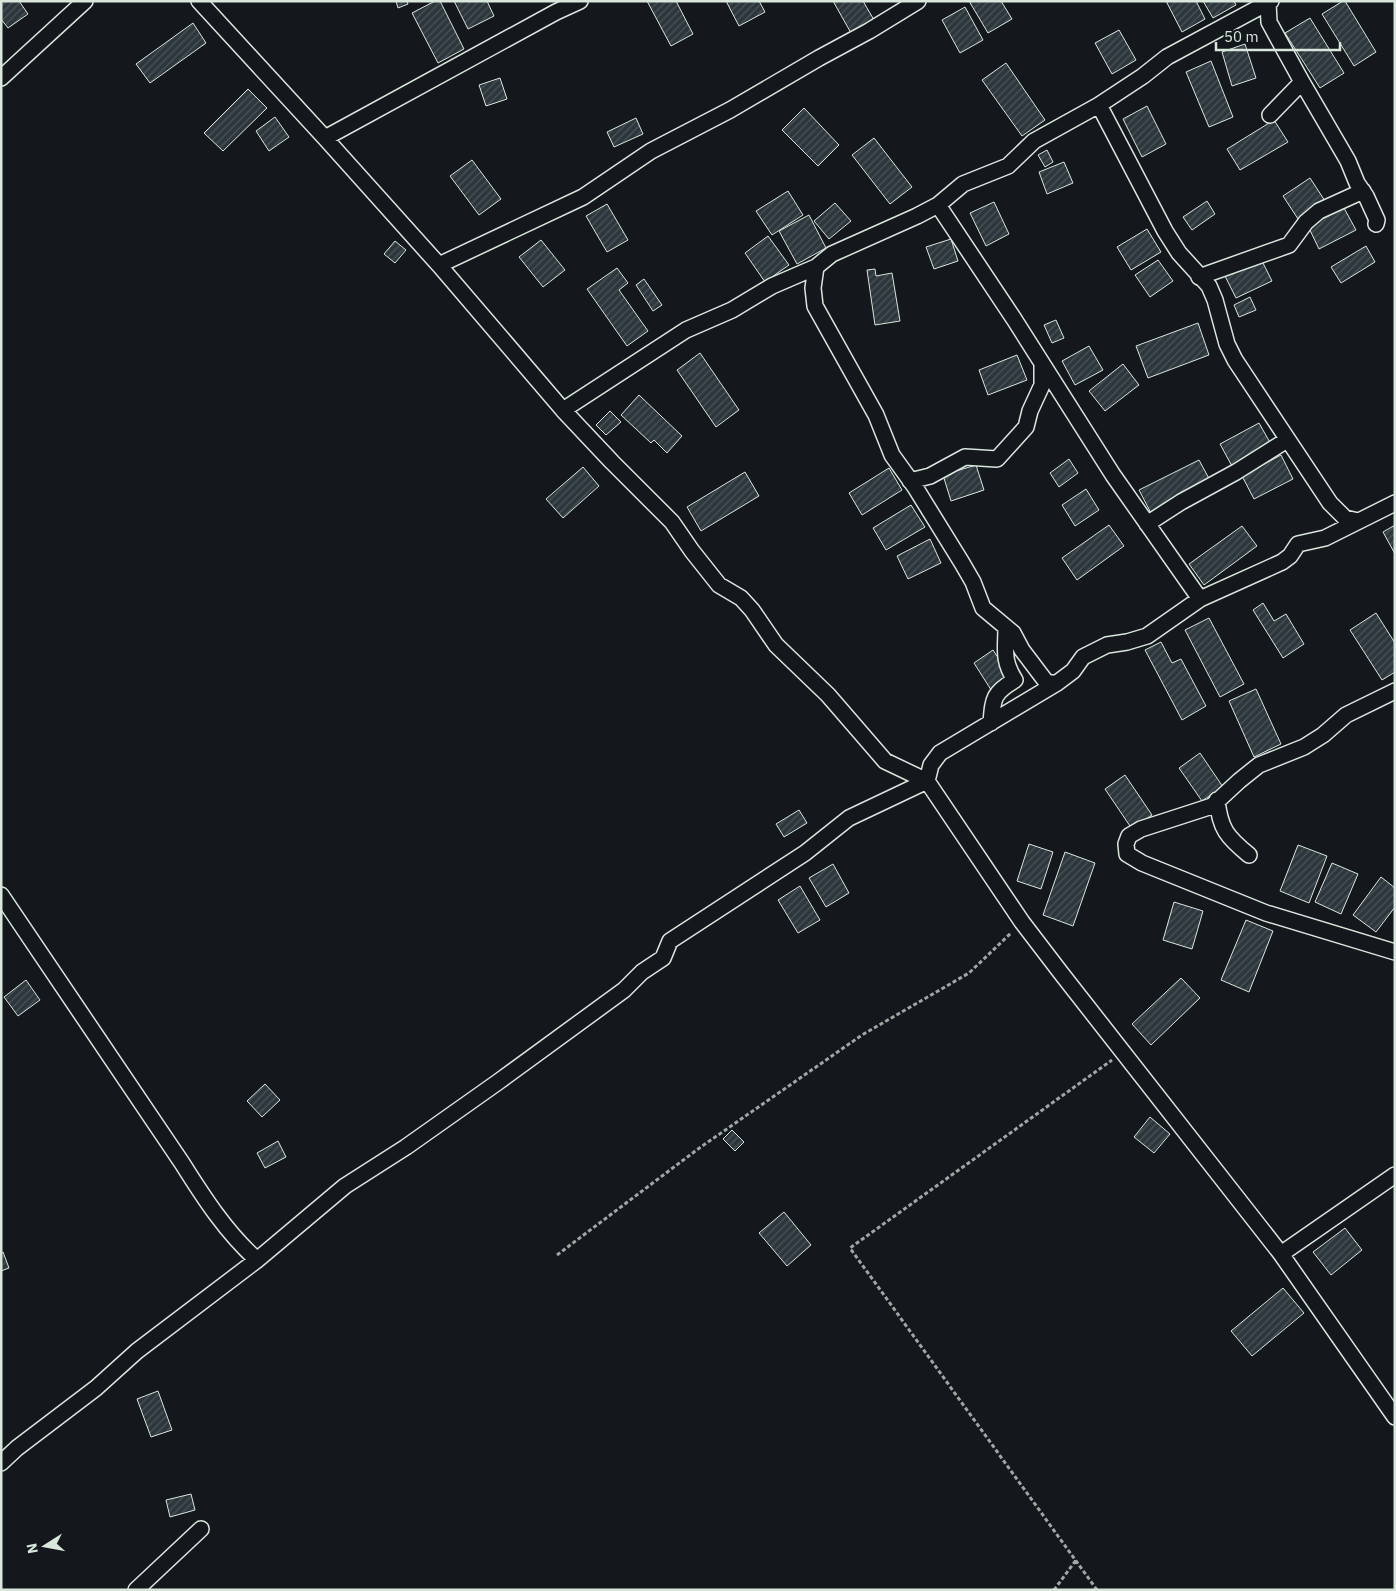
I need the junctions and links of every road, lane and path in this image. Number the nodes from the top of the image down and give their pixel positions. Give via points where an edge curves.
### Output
1 (77, 1) edge
2 (85, 1) edge
3 (198, 1) edge
4 (580, 1) edge
5 (918, 1) edge
6 (1269, 2) edge
7 (1, 70) edge
8 (1, 78) edge
9 (1302, 82) junction
10 (1100, 105) junction
11 (1270, 115) dead end
12 (325, 138) junction
13 (1363, 191) junction
14 (938, 205) junction
15 (1376, 224) dead end
16 (439, 265) junction
17 (816, 267) junction
18 (1199, 277) junction
19 (1042, 363) junction
20 (563, 410) junction
21 (1287, 440) junction
22 (910, 481) junction
23 (1395, 503) edge
24 (1358, 521) junction
25 (1147, 524) junction
26 (1200, 599) junction
27 (1006, 627) junction
28 (1057, 683) junction
29 (1395, 691) edge
30 (991, 723) junction
31 (927, 781) junction
32 (1217, 800) junction
33 (1249, 855) dead end
34 (1, 895) edge
35 (1022, 922) junction
36 (1395, 952) edge
37 (1122, 1052) junction
38 (1395, 1175) edge
39 (1281, 1254) junction
40 (557, 1255) dead end
41 (257, 1260) junction
42 (1395, 1417) edge
43 (1, 1463) edge
44 (200, 1529) dead end
45 (1076, 1560) junction
46 (136, 1590) edge
47 (1054, 1590) edge
48 (1097, 1590) edge

1 - 7 street
2 - 8 street
3 - 12 street
4 - 12 street
5 - 16 street via 730,110 651,151 583,197
6 - 9 street via 1269,22
6 - 10 street via 1167,57
9 - 11 street
9 - 13 street
10 - 14 street via 1034,141 1008,166 963,184
10 - 18 street via 1165,230
12 - 16 street
13 - 15 street via 1378,220
13 - 18 street via 1320,211 1306,222 1289,245
14 - 17 street via 832,254
14 - 19 street
16 - 20 street
17 - 20 street via 686,330
17 - 22 street via 812,288 815,306 876,415 892,455
18 - 21 street via 1209,286 1235,360
19 - 22 street via 1042,385 1026,427 997,459 965,457 930,476
19 - 25 street
20 - 31 street via 672,522 719,585 741,598 776,646 828,696 886,761
21 - 24 street via 1330,503 1344,518
21 - 25 street
22 - 27 street via 973,582 983,608
23 - 24 street
24 - 26 street via 1326,538 1298,544 1282,562
25 - 26 street
26 - 28 street via 1147,636 1107,645 1083,657 1073,671
27 - 28 street via 1014,633 1022,650 1047,683
27 - 30 street via 1006,662 1015,680 1001,688 994,699
28 - 30 street
29 - 32 street via 1346,714 1304,747 1259,765
30 - 31 street via 940,753
31 - 35 street
31 - 41 street via 849,818 805,853 670,941 662,958 624,990 483,1093 345,1186
32 - 33 street via 1223,829
32 - 36 street via 1212,806 1129,836 1127,854 1142,864 1266,913
34 - 41 street via 210,1208
35 - 37 street
35 - 40 path via 968,973 854,1040 698,1148
37 - 39 street
37 - 45 path via 850,1248
38 - 39 street
39 - 42 street
41 - 43 street via 137,1351
44 - 46 street
45 - 47 path
45 - 48 path

